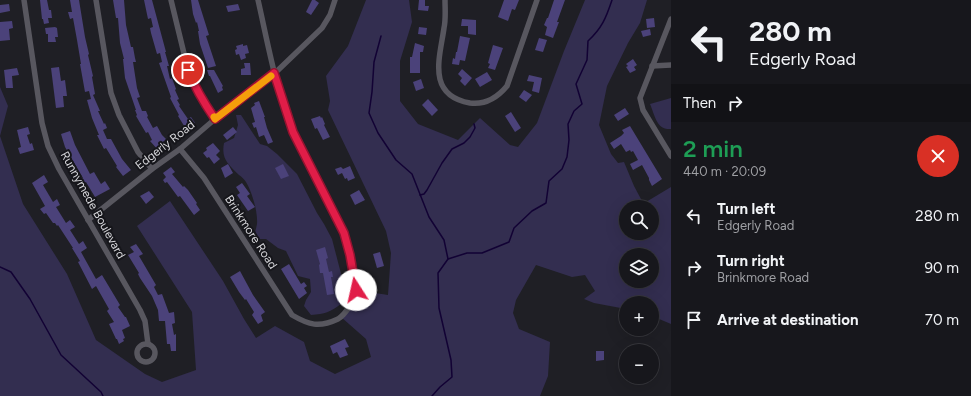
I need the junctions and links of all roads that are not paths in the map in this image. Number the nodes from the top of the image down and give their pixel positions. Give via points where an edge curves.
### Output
1 (24, 0) edge
2 (96, 0) edge
3 (171, 0) edge
4 (258, 0) edge
5 (335, 0) edge
6 (445, 0) edge
7 (537, 0) edge
8 (671, 19) edge
9 (671, 65) edge
10 (652, 66) junction
11 (274, 73) junction
12 (215, 119) junction
13 (180, 149) junction
14 (671, 156) edge
15 (152, 169) junction
16 (88, 220) junction
17 (148, 344) dead end

1 - 16 street, Runnymede Boulevard via 42,123 48,146
2 - 15 street via 111,93 138,152
3 - 12 street via 192,82 202,102
4 - 11 street
5 - 11 street, Edgerly Road via 322,28
6 - 7 street via 445,25 438,64 440,80 443,87 457,99 473,103 490,101 507,86
8 - 10 street
9 - 10 street
10 - 14 street via 640,103
11 - 12 street, Edgerly Road
11 - 13 street, Brinkmore Road via 293,132 344,233 356,290 350,306 342,317 330,323 319,324 307,323 292,315 204,178
12 - 13 street, Edgerly Road
13 - 15 street, Edgerly Road
15 - 16 street, Edgerly Road
16 - 17 street, Runnymede Boulevard via 140,310 145,321

